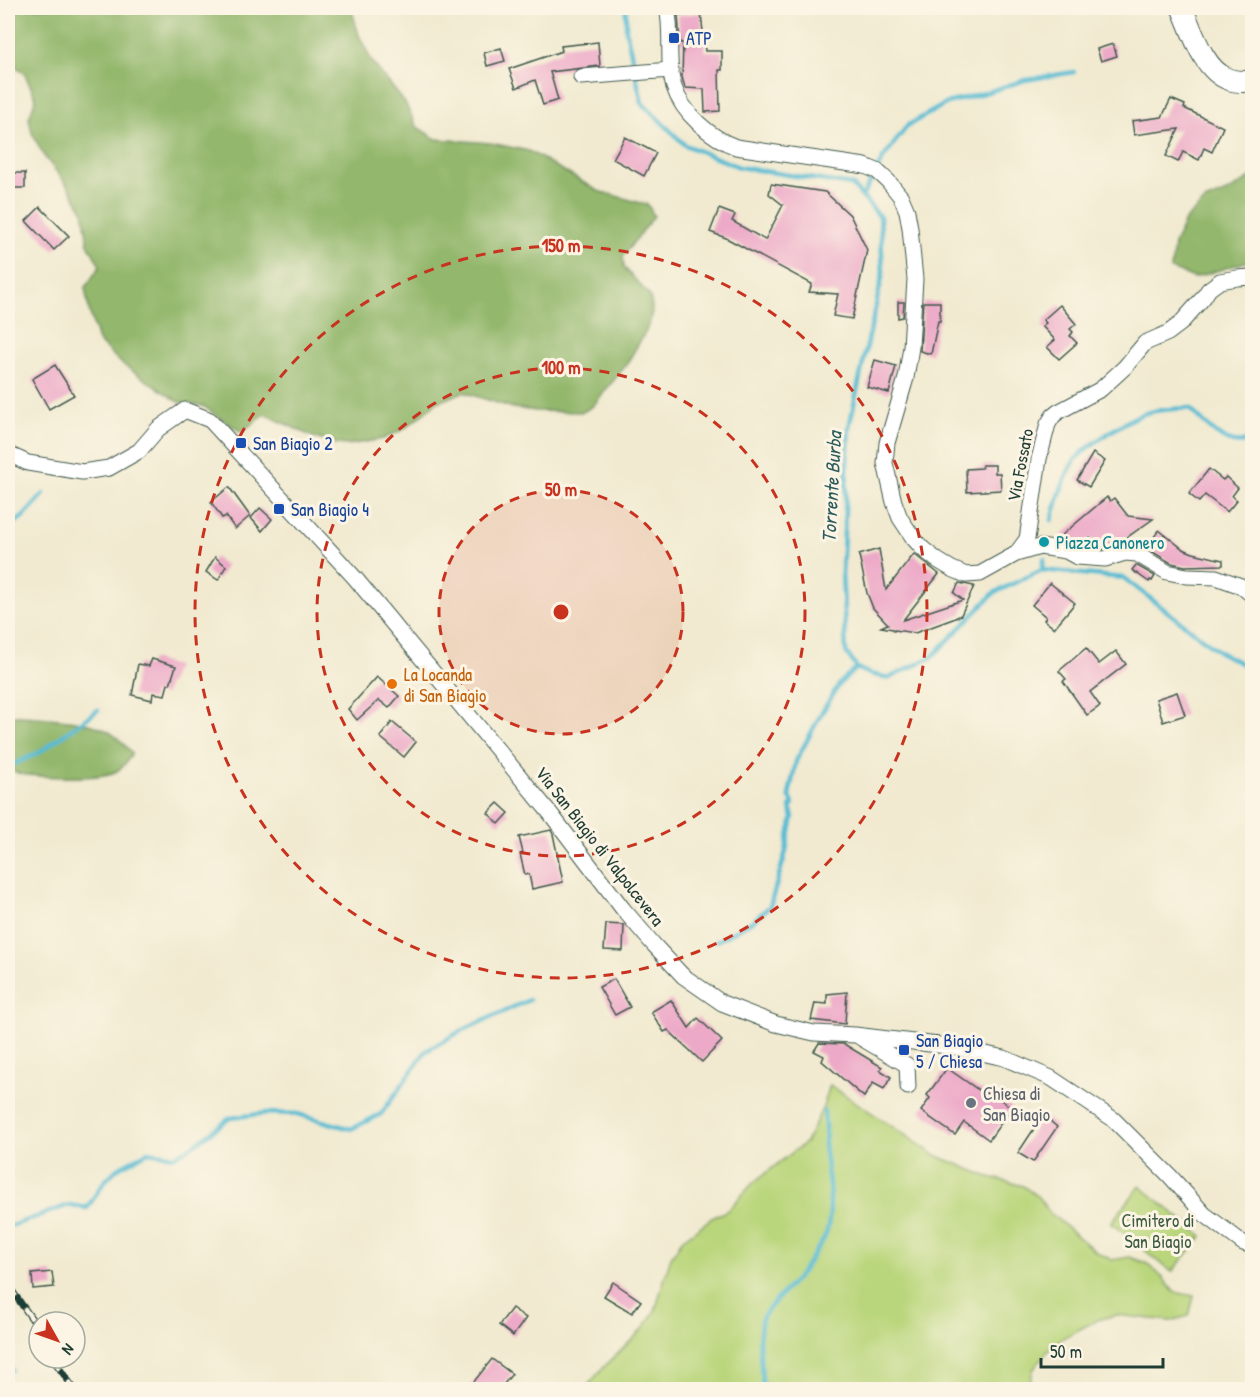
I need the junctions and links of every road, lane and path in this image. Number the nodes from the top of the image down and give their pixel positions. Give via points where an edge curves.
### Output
1 (667, 8) edge
2 (1182, 8) edge
3 (671, 70) junction
4 (581, 77) dead end
5 (1252, 81) edge
6 (1252, 277) edge
7 (8, 454) edge
8 (1012, 555) junction
9 (1252, 595) edge
10 (855, 1035) junction
11 (908, 1087) dead end
12 (1252, 1246) edge

1 - 3 street
2 - 5 main road via 1210,66 1228,79
3 - 4 street
3 - 8 street via 683,105 709,133 725,143 865,166 877,171 901,197 907,211 915,279 906,378 885,463 894,502 914,539 952,569 966,575 980,574
6 - 8 street, Via Fossato via 1220,281 1180,324 1145,343 1101,388 1053,416 1039,459 1027,539
7 - 10 street, Via San Biagio di Valpolcevera via 28,463 82,472 109,468 139,451 158,429 185,410 210,420 355,578 550,813 623,909 683,976 722,1003 776,1024 814,1033
8 - 9 street via 1040,547 1077,557 1105,559 1137,554 1167,572 1216,578 1241,586
10 - 11 street via 907,1065
10 - 12 street, Via San Biagio di Valpolcevera via 955,1047 1004,1058 1051,1078 1113,1119 1204,1214

